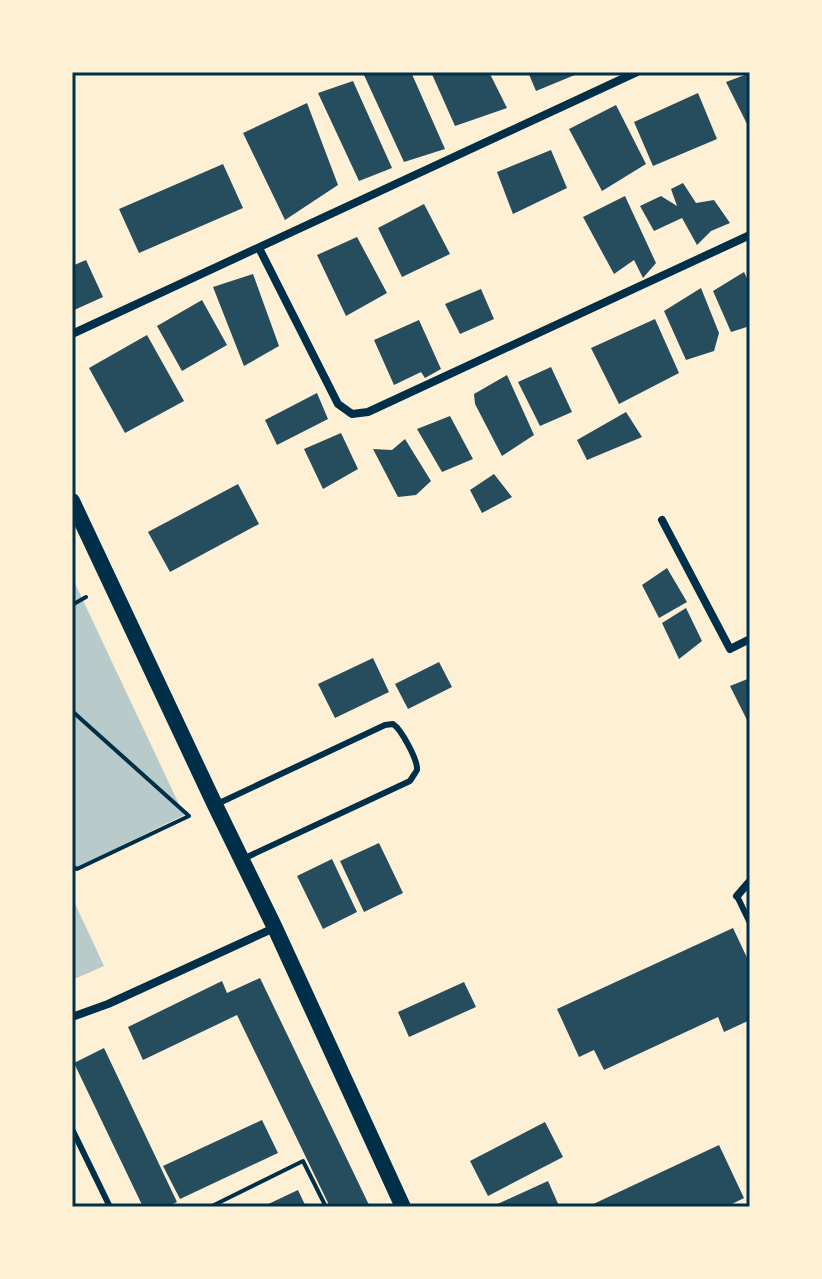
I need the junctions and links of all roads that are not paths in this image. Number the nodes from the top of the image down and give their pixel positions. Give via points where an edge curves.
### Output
1 (637, 72) edge
2 (750, 235) edge
3 (259, 248) junction
4 (72, 334) edge
5 (72, 501) edge
6 (662, 520) dead end
7 (750, 639) edge
8 (215, 805) junction
9 (241, 859) junction
10 (750, 881) edge
11 (737, 896) joint
12 (750, 923) edge
13 (275, 928) junction
14 (72, 1017) edge
15 (72, 1129) edge
16 (110, 1207) edge
17 (403, 1207) edge

1 - 3 street
2 - 3 street via 368,412 352,414 338,404
3 - 4 street
5 - 8 main road
6 - 7 street via 730,649
8 - 9 main road
8 - 9 lane via 385,725 400,729 416,764 410,781
9 - 13 main road
10 - 11 street
11 - 12 lane
13 - 14 street
13 - 17 main road
15 - 16 lane

